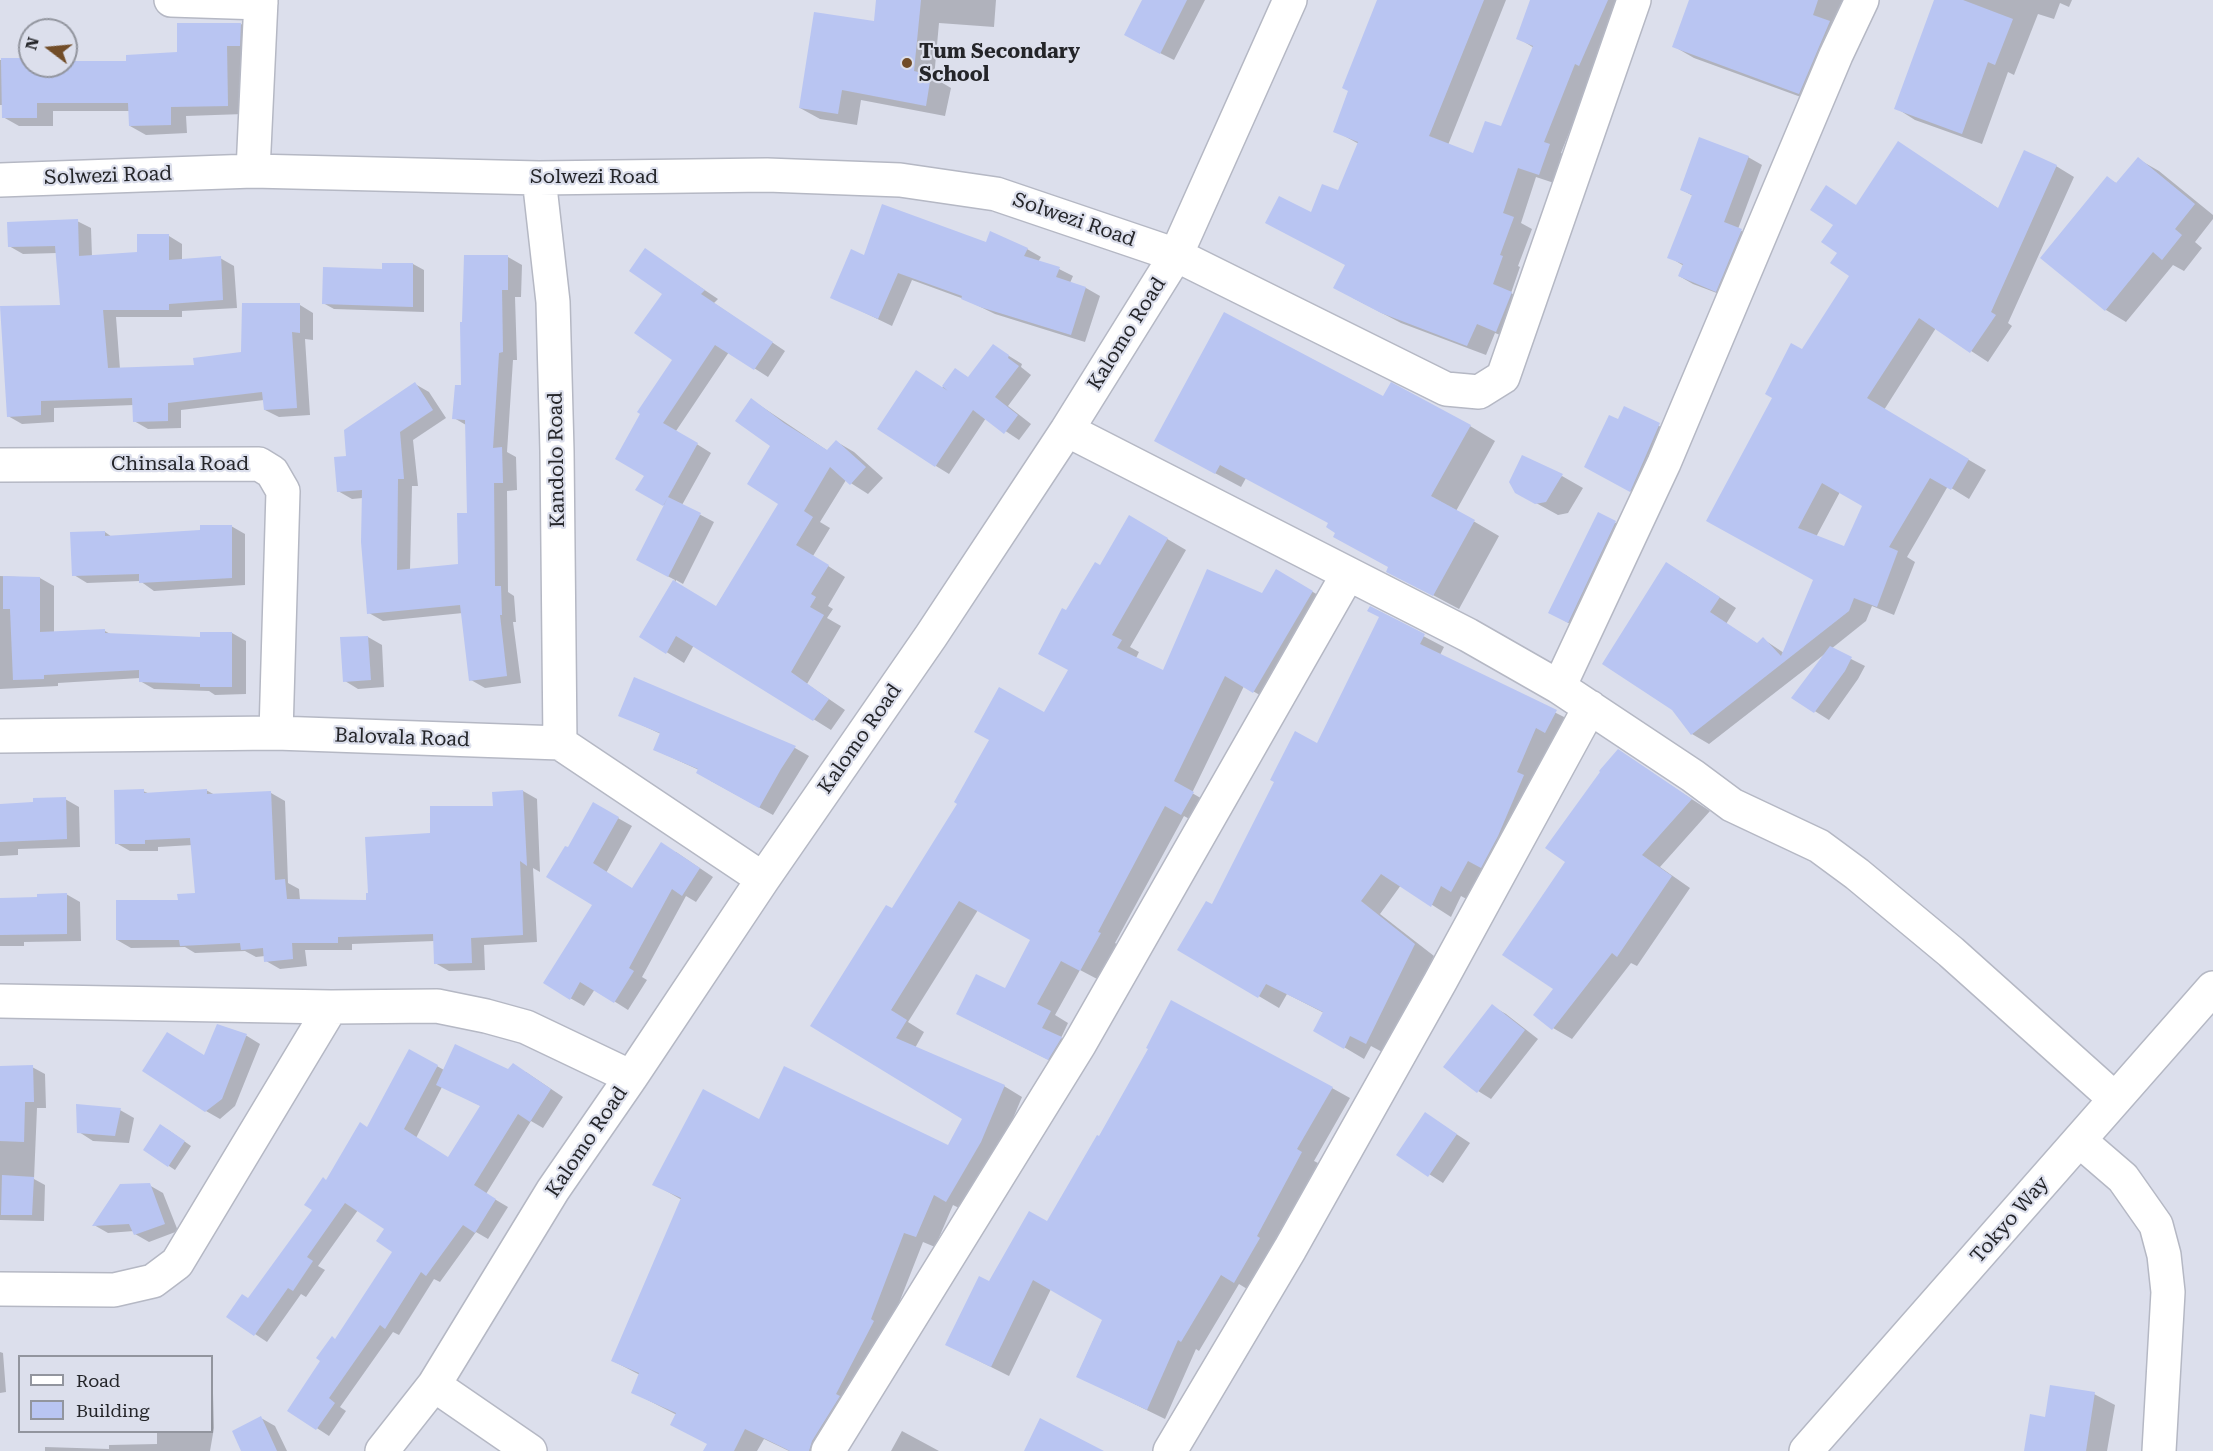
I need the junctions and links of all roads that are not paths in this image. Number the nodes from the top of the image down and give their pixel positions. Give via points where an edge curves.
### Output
1 (171, 0) edge
2 (1290, 0) edge
3 (1634, 0) edge
4 (1862, 0) edge
5 (261, 2) edge
6 (253, 171) junction
7 (539, 178) junction
8 (0, 180) edge
9 (1176, 255) junction
10 (1067, 430) junction
11 (0, 465) edge
12 (1348, 574) junction
13 (1559, 687) junction
14 (1590, 707) junction
15 (276, 734) junction
16 (0, 736) edge
17 (560, 743) junction
18 (763, 879) junction
19 (2213, 988) edge
20 (0, 1001) edge
21 (332, 1007) junction
22 (631, 1077) junction
23 (2115, 1099) junction
24 (2080, 1141) junction
25 (0, 1289) edge
26 (434, 1385) junction
27 (382, 1451) edge
28 (530, 1451) edge
29 (828, 1451) edge
30 (1170, 1451) edge
31 (1806, 1451) edge
32 (2159, 1451) edge

1 - 5 street
2 - 9 street, Kalomo Road
3 - 9 street, Solwezi Road via 1503,377 1479,392 1446,389
4 - 13 street via 1664,463
5 - 6 street
6 - 7 street, Solwezi Road
6 - 8 street, Solwezi Road
7 - 9 street, Solwezi Road via 767,175 900,180 996,194
7 - 17 street, Kandolo Road via 553,302
9 - 10 street, Kalomo Road
10 - 12 street
10 - 18 street, Kalomo Road
11 - 15 street, Chinsala Road via 259,464 272,472 283,491
12 - 13 street
12 - 29 street via 1079,1045
13 - 14 street
14 - 23 street via 1732,805 1819,846 1857,874
14 - 30 street via 1290,1249
15 - 16 street, Balovala Road
15 - 17 street, Balovala Road
17 - 18 street
18 - 22 street, Kalomo Road
19 - 23 street, Tokyo Way
20 - 21 street
21 - 22 street via 438,1006 486,1016 526,1027
21 - 25 street via 177,1263 153,1281 114,1290
22 - 26 street, Kalomo Road via 553,1190
23 - 24 street, Tokyo Way
24 - 31 street, Tokyo Way
24 - 32 street via 2123,1178 2156,1225 2164,1255 2168,1292
26 - 27 street, Kalomo Road
26 - 28 street

